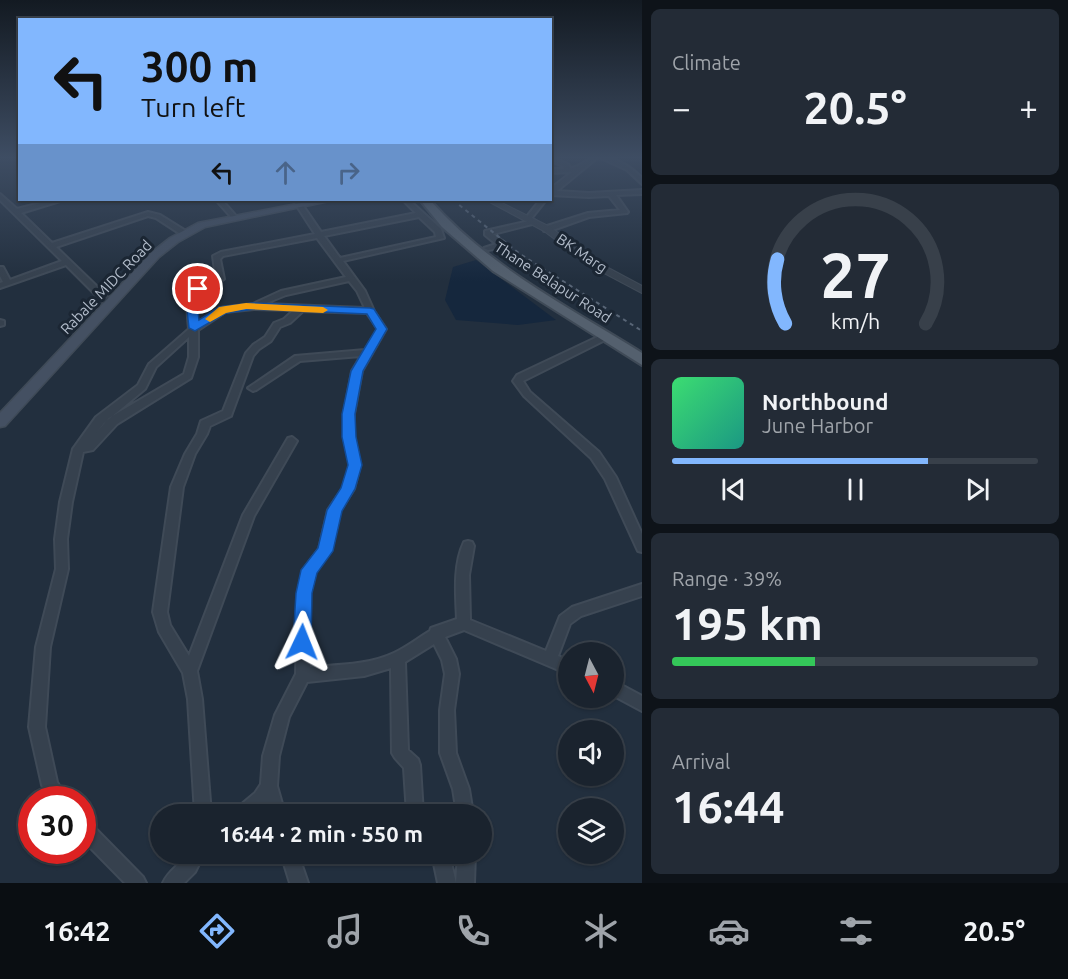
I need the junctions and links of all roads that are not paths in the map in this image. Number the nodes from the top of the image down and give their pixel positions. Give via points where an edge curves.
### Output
1 (2, 198) edge
2 (614, 198) edge
3 (54, 201) edge
4 (220, 201) edge
5 (314, 201) edge
6 (407, 201) edge
7 (426, 201) edge
8 (437, 201) edge
9 (492, 201) edge
10 (542, 201) edge
11 (298, 202) edge
12 (15, 212) junction
13 (422, 214) junction
14 (233, 216) junction
15 (531, 220) junction
16 (547, 229) junction
17 (183, 232) junction
18 (319, 235) junction
19 (50, 246) junction
20 (488, 248) junction
21 (339, 260) junction
22 (68, 262) junction
23 (0, 269) edge
24 (352, 278) junction
25 (4, 284) edge
26 (642, 290) edge
27 (108, 302) junction
28 (254, 306) junction
29 (301, 308) junction
30 (370, 311) junction
31 (195, 328) junction
32 (606, 336) junction
33 (642, 348) edge
34 (366, 353) junction
35 (642, 360) edge
36 (253, 388) dead end
37 (2, 415) edge
38 (292, 441) dead end
39 (78, 449) junction
40 (468, 546) dead end
41 (642, 547) edge
42 (642, 590) edge
43 (464, 624) junction
44 (436, 633) junction
45 (398, 659) junction
46 (550, 659) junction
47 (558, 663) edge
48 (190, 670) junction
49 (303, 675) junction
50 (624, 694) edge
51 (642, 704) edge
52 (51, 786) edge
53 (269, 786) junction
54 (202, 804) edge
55 (255, 804) edge
56 (275, 804) edge
57 (414, 804) edge
58 (463, 804) edge
59 (96, 841) edge
60 (190, 864) edge
61 (293, 864) edge
62 (443, 864) edge
63 (466, 864) edge
64 (137, 883) edge
65 (172, 883) edge
66 (299, 883) edge
67 (447, 883) edge
68 (465, 883) edge

1 - 12 street
2 - 16 street via 625,212 588,215
3 - 12 street
4 - 14 street
5 - 11 main road, Rabale MIDC Road
6 - 13 street
7 - 32 main road, Thane Belapur Road via 491,262
8 - 20 main road, Thane Belapur Road
9 - 15 street, BK Marg
10 - 15 street
11 - 14 main road, Rabale MIDC Road
11 - 18 street
12 - 19 street
13 - 18 street
13 - 21 street via 440,238
14 - 17 main road, Rabale MIDC Road
15 - 16 street, BK Marg
15 - 20 street via 488,233 502,245
16 - 26 street, BK Marg via 594,264
17 - 19 street via 148,214
17 - 27 main road, Rabale MIDC Road via 153,254
18 - 21 street
18 - 31 street via 218,256 220,279 198,289 192,297
19 - 22 street
20 - 33 main road, Thane Belapur Road
21 - 24 street
22 - 25 street
22 - 27 street
23 - 25 street
24 - 28 street via 284,293
24 - 30 street
27 - 37 main road, Rabale MIDC Road
28 - 29 street
28 - 31 street via 223,310
29 - 30 street
29 - 48 street via 277,325 249,355 227,413 205,424 205,432 191,452 177,487 160,612 164,627
30 - 34 street via 382,329
31 - 39 street via 152,366 134,395 93,426
31 - 39 street via 188,376 113,421 89,447
32 - 35 main road, Thane Belapur Road
32 - 41 street via 518,381 527,394 595,455 610,477
34 - 36 street via 298,358
34 - 49 street via 357,371 349,414 355,465 348,489 334,510 325,551 309,570 304,593
38 - 48 street via 249,515
39 - 52 street via 61,539 62,569 43,647 37,727
40 - 43 street via 462,590
42 - 46 street via 577,610 565,620
43 - 44 street
43 - 46 street
44 - 45 street
44 - 58 street via 452,674 447,710 448,753
45 - 49 street
45 - 57 street via 400,753 412,765
46 - 47 street
48 - 54 street
49 - 53 street via 282,715
50 - 51 street
53 - 55 street
53 - 56 street
59 - 64 street
60 - 65 street
61 - 66 street
62 - 67 street
63 - 68 street

